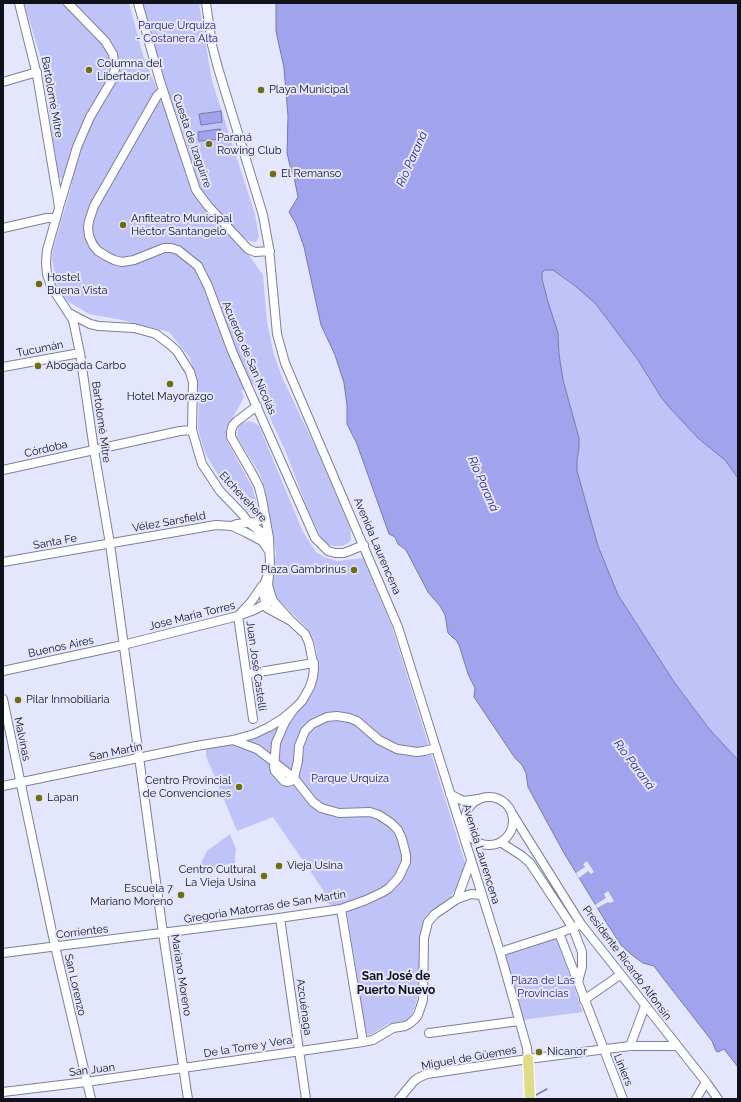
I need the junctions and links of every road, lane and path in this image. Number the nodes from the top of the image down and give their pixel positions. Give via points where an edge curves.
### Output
1 (19, 3) edge
2 (68, 3) edge
3 (138, 3) edge
4 (206, 3) edge
5 (37, 72) junction
6 (3, 82) edge
7 (163, 90) junction
8 (59, 208) junction
9 (56, 218) junction
10 (3, 228) edge
11 (270, 251) junction
12 (69, 313) junction
13 (80, 352) junction
14 (3, 368) edge
15 (257, 406) junction
16 (192, 430) junction
17 (94, 450) junction
18 (3, 470) edge
19 (265, 517) junction
20 (248, 522) junction
21 (232, 526) junction
22 (269, 538) junction
23 (110, 544) junction
24 (364, 545) junction
25 (269, 552) junction
26 (3, 562) edge
27 (269, 571) junction
28 (264, 582) junction
29 (273, 601) junction
30 (265, 604) junction
31 (238, 616) junction
32 (291, 621) junction
33 (123, 645) junction
34 (314, 663) junction
35 (3, 671) edge
36 (246, 674) junction
37 (3, 699) edge
38 (294, 709) junction
39 (253, 719) dead end
40 (233, 740) junction
41 (436, 748) junction
42 (140, 758) junction
43 (274, 762) junction
44 (294, 778) junction
45 (20, 783) junction
46 (3, 786) edge
47 (450, 794) junction
48 (481, 799) junction
49 (513, 815) junction
50 (502, 843) junction
51 (471, 860) junction
52 (481, 895) junction
53 (457, 899) junction
54 (341, 909) junction
55 (280, 918) junction
56 (581, 924) junction
57 (573, 928) junction
58 (163, 933) junction
59 (559, 933) junction
60 (55, 946) junction
61 (500, 952) junction
62 (3, 953) edge
63 (620, 975) junction
64 (578, 982) junction
65 (584, 1000) junction
66 (646, 1006) junction
67 (520, 1021) junction
68 (429, 1033) dead end
69 (363, 1042) junction
70 (630, 1046) junction
71 (677, 1046) junction
72 (299, 1050) junction
73 (603, 1050) junction
74 (528, 1059) junction
75 (184, 1068) junction
76 (86, 1082) junction
77 (706, 1082) junction
78 (3, 1092) edge
79 (530, 1095) edge
80 (91, 1099) edge
81 (188, 1099) edge
82 (306, 1099) edge
83 (400, 1099) edge
84 (623, 1099) edge
85 (696, 1099) edge
86 (718, 1099) edge

1 - 5 street, Bartolomé Mitre
2 - 8 street via 105,41 113,54 115,69 112,80 90,117 77,147
3 - 7 street, Cuesta de Izaguirre
4 - 11 street, Avenida Laurencena via 212,46 262,209
5 - 6 street
5 - 8 street, Bartolomé Mitre
7 - 11 street, Cuesta de Izaguirre via 199,194 248,249 255,252
7 - 15 street, Acuerdo de San Nicolás via 157,96 94,206 89,221 89,236 98,251 114,260 134,260 164,248 171,248 178,250 198,266
8 - 9 street, Bartolomé Mitre
9 - 10 street
9 - 12 street, Bartolomé Mitre via 47,250 47,274 51,286
11 - 24 street, Avenida Laurencena via 280,348
12 - 13 street, Bartolomé Mitre
12 - 16 street, Etchevehere via 90,324 144,330 156,334 169,344 183,360 193,382
13 - 14 street, Tucumán
13 - 17 street, Bartolomé Mitre
15 - 19 street, Etchevehere via 237,421 231,431 231,437 259,487
15 - 24 street, Acuerdo de San Nicolás via 314,538 328,551 335,553 344,553
16 - 17 street, Córdoba
16 - 20 street, Etchevehere via 202,464 220,491
17 - 18 street, Córdoba
17 - 23 street, Bartolomé Mitre
19 - 20 street, Vélez Sarsfield via 256,522
19 - 22 street
20 - 21 street, Vélez Sarsfield
20 - 22 street, Etchevehere
21 - 23 street, Vélez Sarsfield via 216,525
21 - 25 street, Vélez Sarsfield via 262,541
22 - 25 street
23 - 26 street, Santa Fe
23 - 33 street, Bartolomé Mitre
24 - 41 street, Avenida Laurencena via 398,627
25 - 27 street
27 - 28 street
27 - 29 street via 268,585
28 - 30 street
28 - 31 street
29 - 30 street
29 - 32 street
30 - 31 street, Jose Maria Torres
30 - 32 street via 267,608
31 - 33 street, Jose Maria Torres
31 - 36 street, Juan José Castelli
32 - 34 street via 309,643
33 - 35 street, Buenos Aires
33 - 42 street, Bartolomé Mitre
34 - 36 street
34 - 38 street via 310,687
36 - 39 street, Juan José Castelli
37 - 45 street, Malvinas
38 - 40 street, San Martín via 269,727
38 - 43 street via 276,743
40 - 42 street, San Martín
40 - 43 street via 257,749
41 - 44 street via 417,752 397,749 379,740 357,721 337,716 327,717 312,724 305,731 299,746
41 - 47 street, Avenida Laurencena
42 - 45 street, San Martín
42 - 58 street, Mariano Moreno
43 - 44 street
44 - 54 street, Gregoria Matorras de San Martín via 321,808 339,813 370,812 385,818 398,830 404,845 406,862 394,883 383,892
45 - 46 street, San Martín
45 - 60 street, San Lorenzo
47 - 48 street, Presidente Ricardo Alfonsín via 464,800
47 - 51 street, Avenida Laurencena
48 - 49 street, Presidente Ricardo Alfonsín via 496,798 509,807
48 - 50 street via 474,802 466,814 464,821 468,834 479,843
49 - 50 street via 513,829
49 - 56 street, Presidente Ricardo Alfonsín
50 - 57 street, Presidente Ricardo Alfonsín via 530,863
51 - 52 street, Avenida Laurencena
51 - 53 street
52 - 53 street via 471,894
52 - 61 street, Avenida Laurencena
53 - 69 street, De la Torre y Vera via 435,914 427,925 424,938 423,1000 417,1017 405,1026 393,1028 377,1038
54 - 55 street, Gregoria Matorras de San Martín
54 - 69 street
55 - 58 street, Gregoria Matorras de San Martín
55 - 72 street, Azcuénaga
56 - 57 street
56 - 63 street, Presidente Ricardo Alfonsín
57 - 59 street
57 - 64 street, Presidente Ricardo Alfonsín via 582,952
58 - 60 street, Corrientes
58 - 75 street, Mariano Moreno
59 - 61 street
59 - 64 street
60 - 62 street, Corrientes
60 - 76 street, San Lorenzo
61 - 67 street, Avenida Laurencena
63 - 65 street
63 - 66 street, Presidente Ricardo Alfonsín
64 - 65 street
65 - 73 street
66 - 70 street
66 - 71 street, Presidente Ricardo Alfonsín
67 - 68 street
67 - 74 street, Avenida Laurencena
69 - 72 street, De la Torre y Vera
70 - 71 street, Miguel de Güemes
70 - 73 street, Miguel de Güemes
71 - 77 street, Presidente Ricardo Alfonsín
72 - 75 street, De la Torre y Vera
72 - 82 street, Azcuénaga
73 - 74 street, Miguel de Güemes
73 - 84 street, Liniers
74 - 79 main road, Avenida Laurencena
74 - 83 street, Miguel de Güemes via 422,1076 414,1081
75 - 76 street, San Juan
75 - 81 street, Mariano Moreno
76 - 78 street, San Juan
76 - 80 street, San Lorenzo
77 - 85 street
77 - 86 street, Presidente Ricardo Alfonsín

